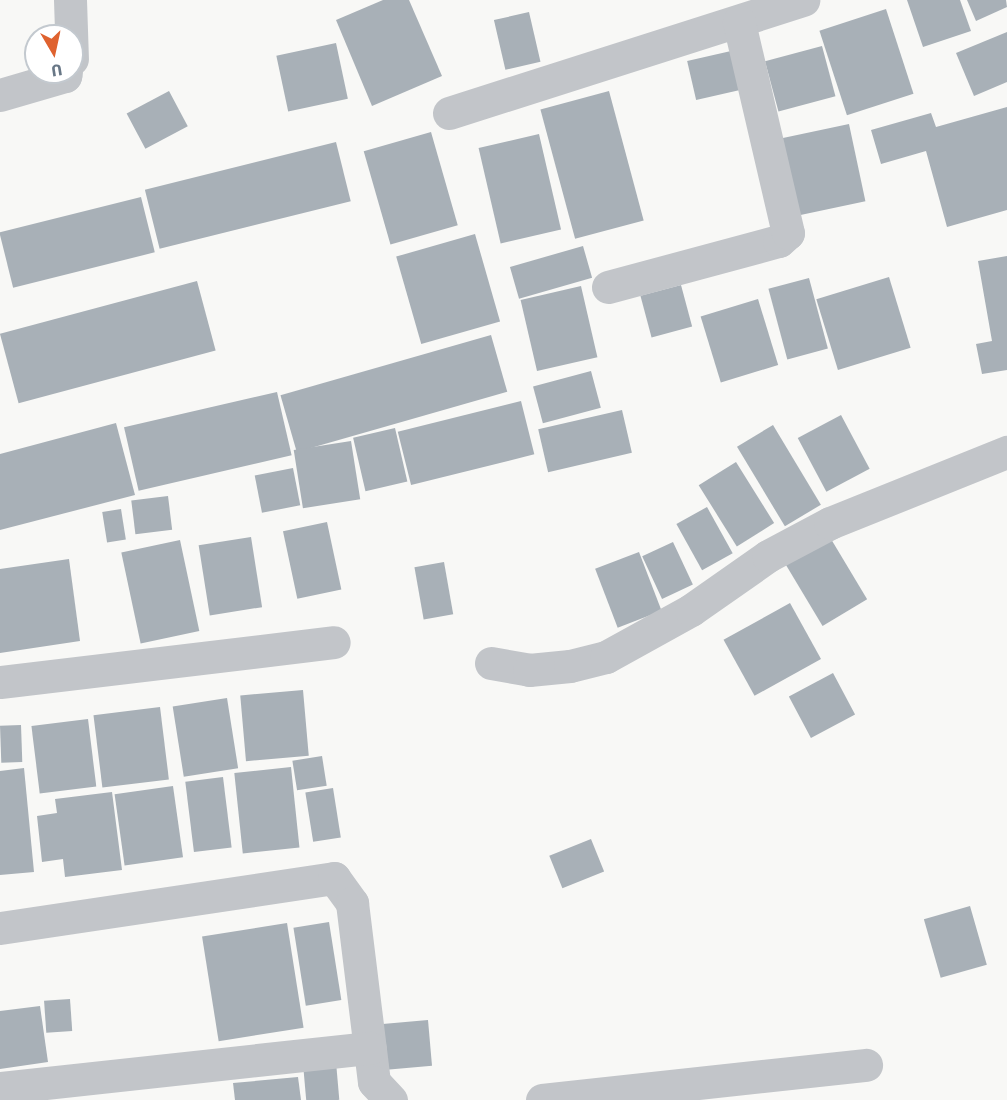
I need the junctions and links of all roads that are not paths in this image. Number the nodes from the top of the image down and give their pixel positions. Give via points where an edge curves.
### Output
1 (70, 0) edge
2 (803, 0) edge
3 (739, 22) junction
4 (71, 24) edge
5 (38, 84) edge
6 (0, 95) edge
7 (449, 113) dead end
8 (608, 287) dead end
9 (1007, 452) edge
10 (334, 642) dead end
11 (491, 663) dead end
12 (0, 682) edge
13 (0, 928) edge
14 (370, 1048) junction
15 (866, 1065) dead end
16 (0, 1088) edge
17 (392, 1100) edge
18 (542, 1100) edge

1 - 4 street
2 - 3 street
3 - 7 street
3 - 8 street via 789,233 779,241
5 - 6 street
9 - 11 street via 830,523 768,556 691,610 606,657 529,670
10 - 12 street
13 - 14 street via 334,878 352,903
14 - 16 street
14 - 17 street via 374,1082
15 - 18 street

